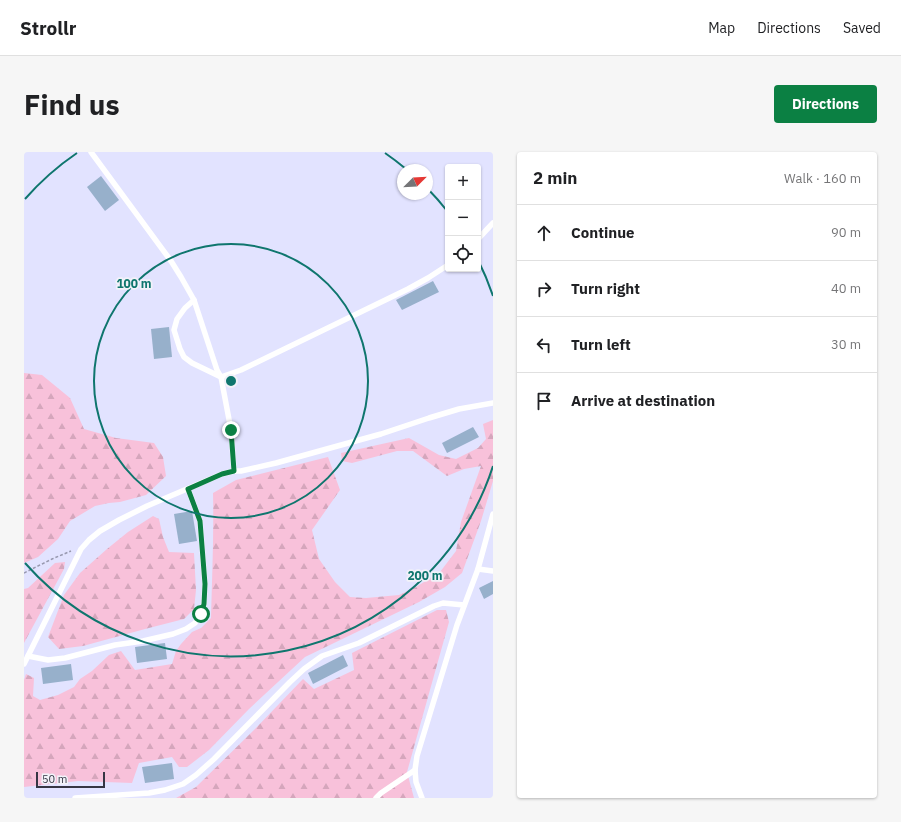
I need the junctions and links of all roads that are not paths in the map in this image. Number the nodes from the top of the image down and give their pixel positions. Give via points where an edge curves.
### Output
1 (91, 152) edge
2 (493, 223) edge
3 (481, 236) edge
4 (445, 267) edge
5 (194, 300) junction
6 (221, 377) junction
7 (493, 403) edge
8 (234, 471) junction
9 (188, 489) junction
10 (493, 514) edge
11 (478, 569) junction
12 (493, 570) edge
13 (464, 605) junction
14 (28, 656) junction
15 (24, 664) edge
16 (415, 770) junction
17 (75, 798) edge
18 (376, 798) edge
19 (422, 798) edge

1 - 5 lane via 171,261
2 - 3 lane
4 - 6 lane via 408,289 241,370
5 - 6 lane
5 - 6 lane via 177,319 174,330 180,349 184,357 192,363
6 - 8 lane via 231,430
7 - 8 lane via 459,410 276,463
8 - 9 lane
9 - 14 lane via 147,506 100,531 89,540 81,549
9 - 14 lane via 200,521 205,584 204,604 195,623 173,634 65,658 48,660
10 - 11 lane
11 - 12 lane
11 - 13 lane
13 - 16 lane via 421,742
13 - 17 lane via 443,603 434,606 359,643 322,656 304,669 214,759 184,784 149,793
14 - 15 lane
16 - 18 lane
16 - 19 lane

